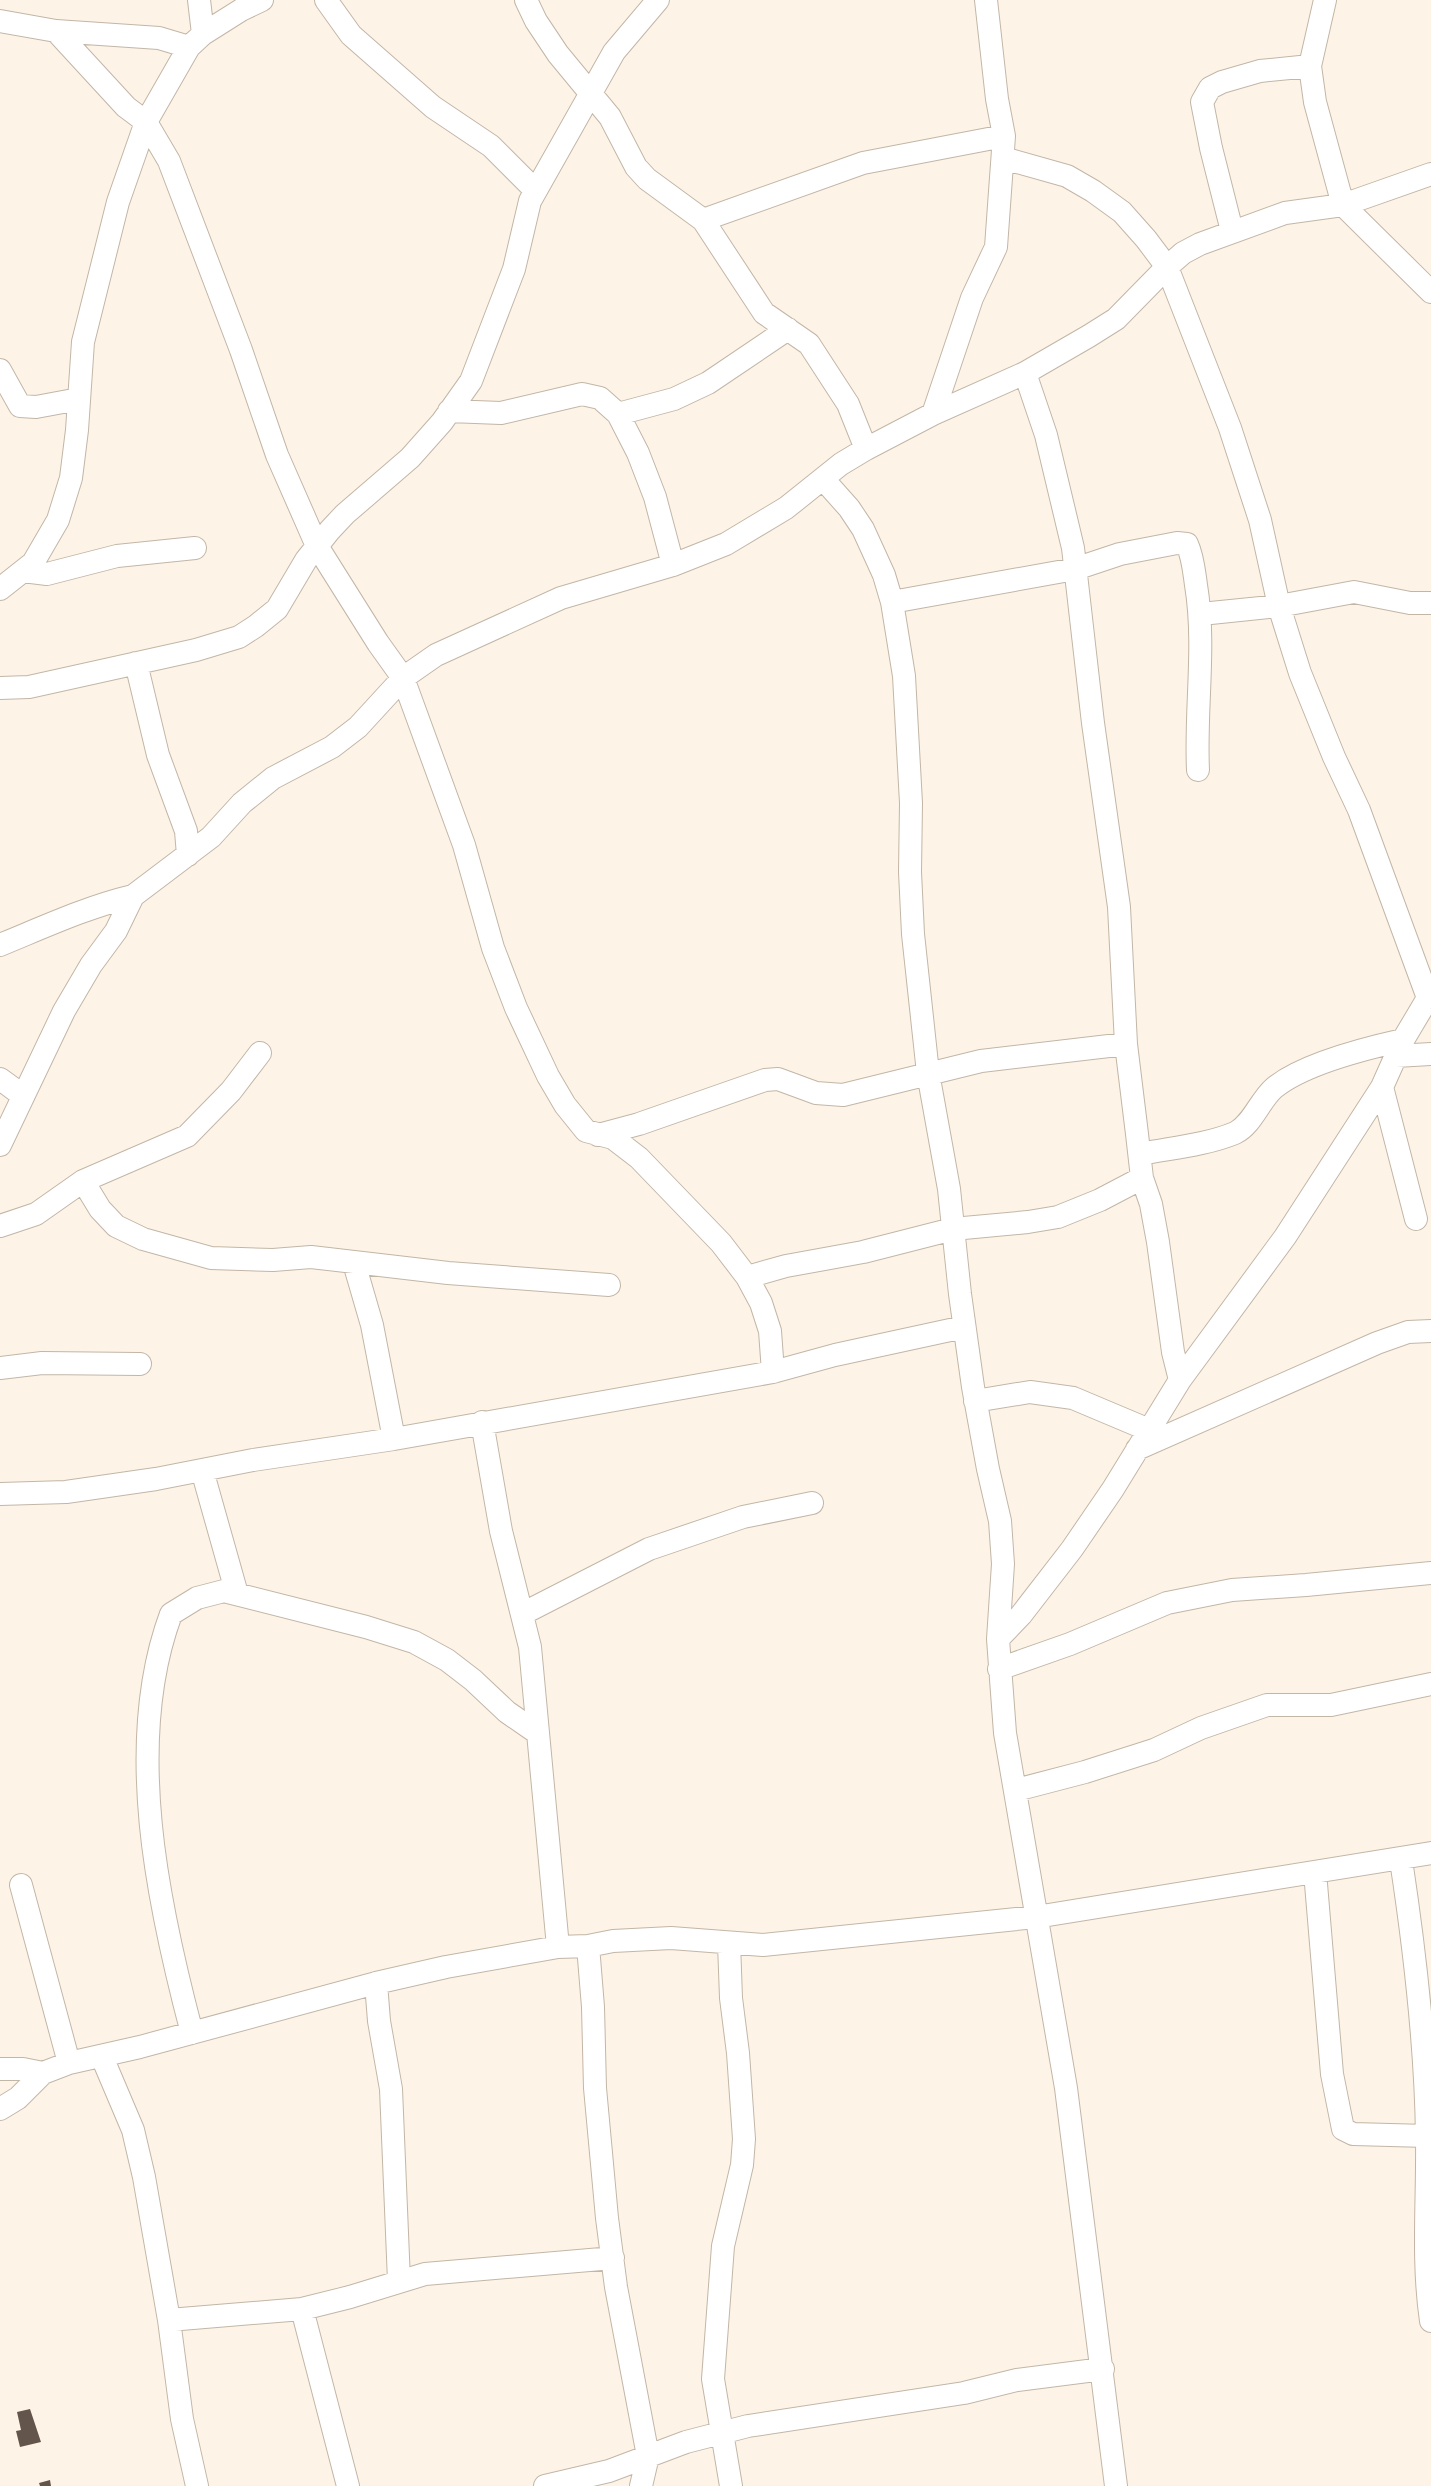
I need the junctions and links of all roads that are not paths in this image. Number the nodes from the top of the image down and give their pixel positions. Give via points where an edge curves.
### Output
1 (199, 0) edge
2 (262, 0) edge
3 (326, 0) edge
4 (526, 0) edge
5 (658, 0) edge
6 (1325, 0) edge
7 (993, 2) edge
8 (0, 21) edge
9 (56, 31) junction
10 (196, 40) junction
11 (1310, 66) junction
12 (591, 91) junction
13 (146, 122) junction
14 (1004, 136) junction
15 (1003, 158) junction
16 (1431, 174) edge
17 (535, 190) junction
18 (1342, 205) junction
19 (703, 220) junction
20 (1232, 231) junction
21 (1167, 267) junction
22 (1431, 292) edge
23 (788, 329) junction
24 (0, 370) edge
25 (1025, 373) junction
26 (79, 399) junction
27 (449, 411) junction
28 (618, 414) junction
29 (933, 414) junction
30 (866, 449) junction
31 (824, 480) junction
32 (317, 546) junction
33 (195, 549) dead end
34 (673, 565) junction
35 (1075, 569) junction
36 (23, 570) junction
37 (0, 589) edge
38 (892, 602) junction
39 (1431, 603) edge
40 (1279, 606) junction
41 (1201, 614) junction
42 (135, 663) junction
43 (404, 678) junction
44 (0, 688) edge
45 (1198, 771) dead end
46 (188, 855) junction
47 (133, 896) junction
48 (0, 945) edge
49 (1429, 995) edge
50 (1126, 1044) junction
51 (1400, 1048) junction
52 (260, 1053) dead end
53 (1431, 1054) edge
54 (928, 1073) junction
55 (0, 1079) edge
56 (1382, 1087) junction
57 (22, 1095) junction
58 (598, 1135) junction
59 (0, 1145) edge
60 (1141, 1155) junction
61 (1142, 1178) junction
62 (83, 1181) junction
63 (1416, 1219) dead end
64 (0, 1226) edge
65 (953, 1229) junction
66 (354, 1263) junction
67 (747, 1277) junction
68 (609, 1285) dead end
69 (964, 1327) junction
70 (1431, 1331) edge
71 (140, 1364) dead end
72 (0, 1368) edge
73 (773, 1372) junction
74 (1180, 1380) junction
75 (975, 1401) junction
76 (482, 1422) junction
77 (394, 1439) junction
78 (1143, 1439) junction
79 (202, 1470) junction
80 (0, 1494) edge
81 (812, 1503) dead end
82 (1431, 1573) edge
83 (237, 1594) junction
84 (522, 1614) junction
85 (998, 1639) junction
86 (999, 1669) junction
87 (1431, 1684) edge
88 (536, 1732) junction
89 (1016, 1790) junction
90 (1431, 1853) edge
91 (1401, 1860) junction
92 (1315, 1872) junction
93 (21, 1886) dead end
94 (1036, 1917) junction
95 (729, 1943) junction
96 (588, 1946) junction
97 (558, 1947) junction
98 (376, 1983) junction
99 (192, 2033) junction
100 (102, 2057) junction
101 (69, 2063) junction
102 (0, 2069) edge
103 (43, 2073) junction
104 (0, 2109) edge
105 (1427, 2136) junction
106 (613, 2258) junction
107 (399, 2281) junction
108 (302, 2309) junction
109 (169, 2320) junction
110 (1431, 2321) edge
111 (1103, 2369) junction
112 (722, 2434) junction
113 (648, 2456) junction
114 (197, 2486) edge
115 (348, 2486) edge
116 (545, 2486) edge
117 (641, 2486) edge
118 (731, 2486) edge
119 (1116, 2486) edge

1 - 10 street
2 - 10 street
3 - 17 street via 351,34 433,107 491,146
4 - 12 street via 558,54
5 - 12 street via 614,52
6 - 11 street
7 - 14 street via 997,99
8 - 9 street
9 - 10 street
9 - 13 street via 126,107
10 - 13 street
11 - 18 street
11 - 20 street via 1260,71 1222,82 1210,88 1202,102
12 - 17 street
12 - 19 street via 610,117 636,167
13 - 26 street via 117,202 100,266 83,342
13 - 32 street via 169,161 277,455
14 - 15 street
14 - 19 street via 863,163
15 - 21 street via 1066,176 1093,191 1122,212
15 - 29 street via 996,247 972,298
16 - 18 street
17 - 27 street via 514,269 471,381
18 - 20 street via 1285,213
18 - 22 street
19 - 23 street via 764,313
20 - 21 street via 1183,253
21 - 25 street via 1116,319
21 - 40 street via 1230,428 1260,520
23 - 28 street via 708,383 674,399
23 - 30 street via 809,344 831,376 848,404
24 - 26 street via 20,406
25 - 29 street
25 - 35 street via 1062,496
26 - 36 street via 71,478 58,520 33,563
27 - 28 street via 501,413 582,394 600,398
27 - 32 street via 410,458 345,514
28 - 34 street via 638,453
29 - 30 street
30 - 31 street
31 - 34 street via 726,544
31 - 38 street via 862,529
32 - 42 street via 277,609 256,627 239,637 196,650
32 - 43 street
33 - 36 street via 117,556 47,574
34 - 43 street via 587,589 525,613 436,655
35 - 38 street
35 - 41 street via 1120,554 1187,544
35 - 50 street via 1119,907
36 - 37 street
38 - 54 street via 904,676 913,934
39 - 40 street via 1354,592
40 - 41 street
40 - 49 street via 1300,673 1359,810
41 - 45 street
42 - 44 street via 29,687
42 - 46 street via 158,755 186,831
43 - 46 street via 358,727 332,747 273,778
43 - 58 street via 464,845 493,948 516,1008 565,1106 586,1131
46 - 47 street
47 - 48 street via 106,902
47 - 57 street via 116,932 64,1011
49 - 51 street
50 - 54 street via 981,1061
50 - 60 street
51 - 53 street
51 - 56 street
51 - 60 street via 1370,1047 1284,1080 1266,1095 1238,1132
52 - 62 street via 231,1091 187,1136
54 - 58 street via 843,1095 816,1093 778,1079 765,1080
54 - 65 street via 938,1115
55 - 57 street
56 - 63 street
56 - 74 street via 1273,1254
57 - 59 street
58 - 67 street via 613,1138 639,1158 721,1243
60 - 61 street
61 - 65 street via 1058,1217
61 - 74 street via 1151,1204
62 - 64 street via 36,1214
62 - 66 street via 116,1226 153,1242 211,1258 311,1257
65 - 67 street
65 - 69 street
66 - 68 street
66 - 77 street via 372,1325
67 - 73 street via 770,1331
69 - 73 street
69 - 75 street
70 - 78 street via 1408,1332 1377,1343
71 - 72 street via 42,1363
73 - 76 street
74 - 78 street
75 - 78 street via 1030,1392 1072,1398
75 - 85 street via 1000,1521 1003,1564
76 - 77 street
76 - 84 street via 501,1531
77 - 79 street
78 - 85 street via 1071,1548 1022,1615
79 - 80 street via 66,1492
79 - 83 street
81 - 84 street via 743,1517 649,1549
82 - 86 street via 1232,1590 1167,1603
83 - 88 street via 414,1642 447,1660
83 - 99 street via 224,1591 196,1598 171,1614 154,1675 148,1719 156,1879
84 - 88 street via 530,1647
85 - 86 street
86 - 89 street
87 - 89 street via 1331,1705 1268,1705 1201,1728 1154,1750
88 - 97 street
89 - 94 street
90 - 91 street
91 - 92 street
91 - 105 street via 1422,2026
92 - 94 street
92 - 105 street via 1332,2074 1343,2129 1353,2134
93 - 101 street
94 - 95 street via 763,1945
94 - 111 street via 1066,2088
95 - 96 street via 671,1938
95 - 112 street via 744,2139 742,2165 723,2246 718,2300 713,2379
96 - 97 street
96 - 106 street via 595,2088
97 - 98 street
98 - 99 street
98 - 107 street via 391,2089
99 - 100 street
100 - 101 street
100 - 109 street via 135,2140
101 - 103 street
102 - 103 street
103 - 104 street via 18,2098
105 - 110 street via 1427,2287
106 - 107 street via 467,2269
106 - 113 street
107 - 108 street
108 - 109 street
108 - 115 street
109 - 114 street via 182,2419
111 - 112 street via 1017,2380 888,2406 787,2418
111 - 119 street
112 - 113 street
112 - 118 street
113 - 116 street via 609,2471
113 - 117 street

